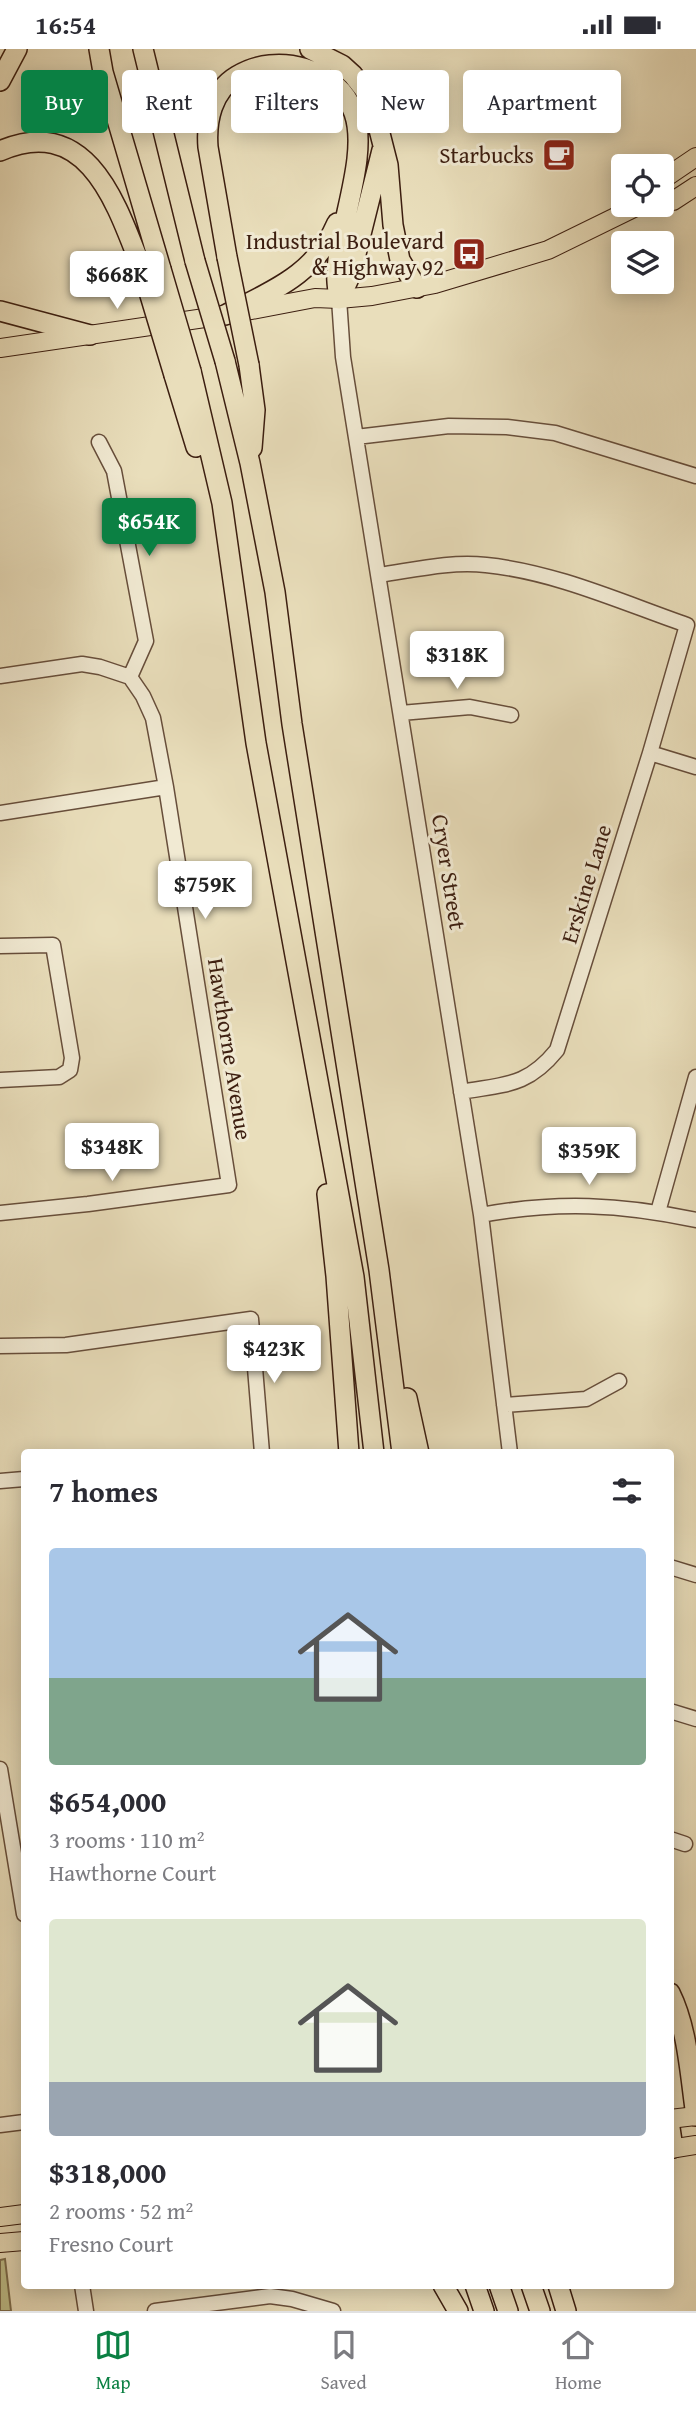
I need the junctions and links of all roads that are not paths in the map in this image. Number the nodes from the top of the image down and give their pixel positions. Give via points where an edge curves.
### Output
1 (17, 49) edge
2 (99, 49) edge
3 (143, 49) edge
4 (310, 49) edge
5 (0, 81) edge
6 (382, 150) junction
7 (0, 151) edge
8 (696, 157) edge
9 (674, 172) edge
10 (696, 186) edge
11 (349, 196) junction
12 (674, 200) edge
13 (615, 217) edge
14 (152, 270) junction
15 (417, 288) junction
16 (339, 299) junction
17 (0, 311) edge
18 (225, 315) junction
19 (90, 335) junction
20 (0, 348) edge
21 (356, 437) junction
22 (99, 442) dead end
23 (250, 463) junction
24 (696, 476) edge
25 (379, 575) junction
26 (0, 676) edge
27 (130, 677) junction
28 (401, 713) junction
29 (511, 715) dead end
30 (650, 753) junction
31 (696, 767) edge
32 (166, 787) junction
33 (0, 813) edge
34 (0, 946) edge
35 (310, 1040) junction
36 (696, 1077) edge
37 (0, 1080) edge
38 (461, 1092) junction
39 (658, 1212) junction
40 (0, 1213) edge
41 (481, 1215) junction
42 (696, 1220) edge
43 (379, 1270) junction
44 (0, 1346) edge
45 (619, 1381) dead end
46 (504, 1405) junction
47 (262, 1449) edge
48 (349, 1449) edge
49 (374, 1449) edge
50 (401, 1449) edge
51 (418, 1449) edge
52 (510, 1449) edge
53 (21, 1479) edge
54 (0, 1481) edge
55 (674, 1568) edge
56 (696, 1575) edge
57 (674, 1712) edge
58 (696, 1719) edge
59 (0, 1769) edge
60 (19, 1839) edge
61 (674, 1840) edge
62 (685, 1844) dead end
63 (21, 1869) edge
64 (674, 2006) edge
65 (696, 2116) edge
66 (674, 2119) edge
67 (21, 2122) edge
68 (0, 2125) edge
69 (696, 2145) edge
70 (674, 2149) edge
71 (21, 2214) edge
72 (0, 2217) edge
73 (21, 2241) edge
74 (0, 2243) edge
75 (83, 2289) edge
76 (445, 2289) edge
77 (476, 2289) edge
78 (500, 2289) edge
79 (533, 2289) edge
80 (559, 2289) edge
81 (86, 2311) edge
82 (155, 2311) edge
83 (333, 2311) edge
84 (458, 2311) edge
85 (484, 2311) edge
86 (508, 2311) edge
87 (541, 2311) edge
88 (566, 2311) edge

1 - 5 highway
2 - 14 highway
3 - 23 highway, bridge
4 - 6 highway via 342,65 364,89 373,106
6 - 15 highway via 400,260
6 - 16 highway via 351,274
7 - 14 highway via 34,142 58,145 81,158 106,185
8 - 9 main road
10 - 12 main road
11 - 16 highway via 336,273
11 - 18 highway via 329,242 316,259 275,289
11 - 23 highway, bridge via 358,131 347,99 327,78 282,64 255,68 235,77 222,90 207,131 256,410
13 - 15 main road via 548,250
14 - 35 highway, bridge via 222,503 256,743
15 - 16 main road
16 - 18 main road via 315,298
16 - 21 street, Cryer Street
17 - 19 highway
18 - 19 main road
19 - 20 main road
21 - 24 street via 449,426 507,427 555,433
21 - 25 street, Cryer Street
22 - 27 street via 114,471 146,641
23 - 43 highway via 275,592
25 - 28 street, Cryer Street
25 - 30 street, Erskine Lane via 449,565 508,568 546,575 687,625
26 - 27 street via 82,664
27 - 32 street, Hawthorne Avenue via 153,718
28 - 29 street via 470,707
28 - 38 street, Cryer Street
30 - 31 street
30 - 38 street, Erskine Lane via 558,1050 521,1080
32 - 33 street
32 - 40 street, Hawthorne Avenue via 229,1185
34 - 37 street via 53,945 72,1065 60,1077
35 - 48 highway via 336,1276
35 - 49 highway via 354,1277
36 - 39 street
38 - 41 street, Cryer Street
39 - 41 street via 585,1204
39 - 42 street
41 - 46 street, Cryer Street
43 - 50 highway
43 - 51 highway
44 - 47 street via 66,1345 251,1319
45 - 46 street via 586,1399
46 - 52 street, Cryer Street
53 - 54 street
55 - 56 street
57 - 58 street
59 - 60 street
60 - 63 street
61 - 62 street
64 - 65 highway
65 - 66 main road
67 - 68 street
69 - 70 main road
71 - 72 main road
73 - 74 main road
75 - 81 street
76 - 84 highway
77 - 85 highway
78 - 86 highway
79 - 87 highway
80 - 88 highway
82 - 83 street via 270,2297

